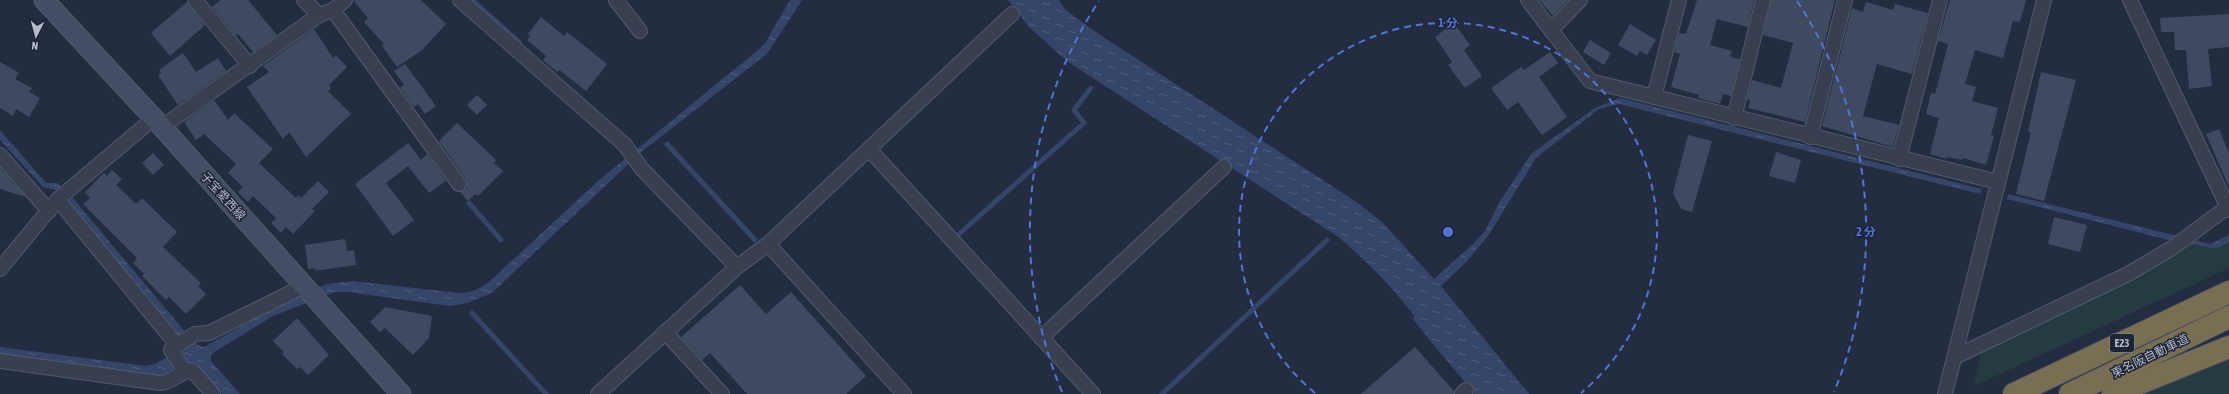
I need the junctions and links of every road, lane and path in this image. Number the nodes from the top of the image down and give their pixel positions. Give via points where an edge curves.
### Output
1 (44, 0) edge
2 (195, 0) edge
3 (304, 0) edge
4 (345, 0) edge
5 (460, 0) edge
6 (616, 0) edge
7 (1528, 0) edge
8 (1580, 0) edge
9 (1679, 0) edge
10 (1763, 0) edge
11 (1845, 0) edge
12 (1940, 0) edge
13 (2044, 0) edge
14 (2130, 0) edge
15 (333, 10) junction
16 (1012, 14) dead end
17 (319, 15) junction
18 (1551, 30) junction
19 (640, 31) dead end
20 (250, 66) junction
21 (1654, 98) junction
22 (1734, 118) junction
23 (157, 123) junction
24 (1810, 137) junction
25 (869, 149) junction
26 (0, 155) edge
27 (1899, 159) junction
28 (1224, 167) dead end
29 (1998, 182) junction
30 (459, 184) dead end
31 (55, 203) junction
32 (2228, 208) edge
33 (768, 244) junction
34 (737, 267) junction
35 (0, 270) edge
36 (304, 286) junction
37 (2229, 292) edge
38 (2229, 318) edge
39 (665, 332) junction
40 (1041, 338) junction
41 (2229, 347) edge
42 (175, 348) junction
43 (1955, 357) junction
44 (0, 361) edge
45 (185, 370) junction
46 (213, 394) edge
47 (401, 394) edge
48 (598, 394) edge
49 (722, 394) edge
50 (904, 394) edge
51 (1093, 394) edge
52 (1945, 394) edge
53 (2014, 394) edge
54 (2070, 394) edge
55 (2113, 394) edge

1 - 23 main road, 子宝愛西線
2 - 20 street
3 - 17 street
4 - 15 street
5 - 34 street via 627,149 636,162
6 - 19 street
7 - 18 street
8 - 18 street
9 - 21 street
10 - 22 street
11 - 24 street
12 - 27 street
13 - 29 street
14 - 32 street
15 - 17 street
15 - 30 street
16 - 25 street
17 - 20 street
18 - 21 street via 1590,81
20 - 23 street
21 - 22 street
22 - 24 street
23 - 31 street via 69,189
23 - 36 main road, 子宝愛西線
24 - 27 street
25 - 33 street
25 - 40 street
26 - 31 street
27 - 29 street
28 - 40 street
29 - 43 street
31 - 35 street
31 - 42 street
32 - 43 street via 2172,248 2128,274
33 - 34 street
33 - 50 street
34 - 39 street
36 - 42 street via 209,333 195,334
36 - 47 main road, 子宝愛西線
37 - 53 highway, 東名阪自動車道 / E23
38 - 54 highway, 東名阪自動車道 / E23
39 - 48 street
39 - 49 street
40 - 51 street
41 - 55 highway
42 - 45 street
43 - 52 street
44 - 45 street via 160,383 166,383
45 - 46 street via 192,370

